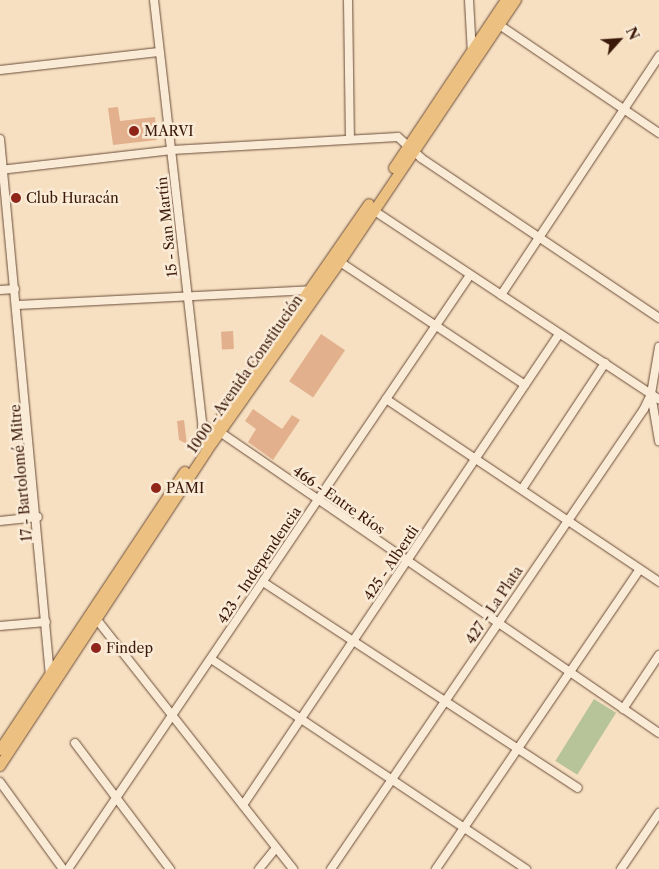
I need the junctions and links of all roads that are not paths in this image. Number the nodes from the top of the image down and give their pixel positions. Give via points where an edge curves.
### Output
1 (154, 0) edge
2 (348, 0) edge
3 (469, 0) edge
4 (506, 0) edge
5 (516, 0) edge
6 (496, 23) junction
7 (160, 52) junction
8 (474, 54) junction
9 (659, 56) edge
10 (0, 70) edge
11 (624, 108) junction
12 (659, 133) edge
13 (0, 139) edge
14 (350, 139) junction
15 (411, 149) junction
16 (172, 150) junction
17 (2, 169) edge
18 (373, 210) junction
19 (538, 236) junction
20 (340, 262) junction
21 (470, 275) junction
22 (15, 289) junction
23 (0, 290) edge
24 (315, 290) junction
25 (501, 295) junction
26 (187, 296) junction
27 (17, 305) junction
28 (659, 318) edge
29 (436, 324) junction
30 (559, 334) junction
31 (659, 348) edge
32 (606, 363) junction
33 (526, 385) junction
34 (651, 394) junction
35 (386, 399) junction
36 (659, 399) edge
37 (202, 427) junction
38 (217, 430) junction
39 (659, 441) edge
40 (205, 447) junction
41 (477, 459) junction
42 (522, 489) junction
43 (318, 500) junction
44 (38, 517) junction
45 (567, 519) junction
46 (0, 521) edge
47 (407, 563) junction
48 (639, 570) junction
49 (263, 582) junction
50 (659, 582) edge
51 (95, 618) junction
52 (46, 622) junction
53 (497, 623) junction
54 (0, 626) edge
55 (354, 641) junction
56 (659, 655) edge
57 (211, 659) junction
58 (570, 672) junction
59 (54, 679) junction
60 (443, 701) junction
61 (622, 708) junction
62 (172, 715) junction
63 (302, 718) junction
64 (659, 734) edge
65 (75, 743) dead end
66 (517, 748) junction
67 (0, 750) edge
68 (0, 766) edge
69 (393, 779) junction
70 (0, 782) edge
71 (578, 788) dead end
72 (116, 796) junction
73 (243, 806) junction
74 (659, 813) edge
75 (464, 828) junction
76 (276, 848) junction
77 (63, 869) edge
78 (68, 869) edge
79 (170, 869) edge
80 (259, 869) edge
81 (293, 869) edge
82 (331, 869) edge
83 (436, 869) edge
84 (526, 869) edge
85 (621, 869) edge

1 - 7 street, 15 - San Martín
2 - 14 street
3 - 8 street
4 - 6 main road, 1000 - Avenida Constitución
5 - 6 main road, 1000 - Avenida Constitución
6 - 8 main road, 1000 - Avenida Constitución
6 - 11 street
7 - 10 street
7 - 16 street, 15 - San Martín
8 - 15 main road, 1000 - Avenida Constitución
9 - 11 street
11 - 12 street
11 - 19 street
13 - 17 street, 17 - Bartolomé Mitre
14 - 15 street via 398,137
14 - 16 street
15 - 18 main road, 1000 - Avenida Constitución
15 - 19 street
15 - 24 main road, 1000 - Avenida Constitución
16 - 17 street
16 - 26 street, 15 - San Martín
17 - 22 street, 17 - Bartolomé Mitre
18 - 20 main road, 1000 - Avenida Constitución
18 - 21 street
19 - 25 street
19 - 28 street
20 - 24 main road, 1000 - Avenida Constitución
20 - 29 street
21 - 25 street
21 - 29 street, 423 - Independencia
22 - 23 street
22 - 27 street, 17 - Bartolomé Mitre
24 - 26 street
24 - 38 main road, 1000 - Avenida Constitución
25 - 30 street
26 - 27 street
26 - 37 street, 15 - San Martín
27 - 44 street, 17 - Bartolomé Mitre
29 - 33 street
29 - 35 street, 423 - Independencia
30 - 32 street
30 - 33 street, 425 - Alberdi
31 - 34 street, 427 - La Plata
32 - 34 street
32 - 42 street
33 - 41 street, 425 - Alberdi
34 - 36 street
34 - 39 street
34 - 45 street, 427 - La Plata
35 - 41 street
35 - 43 street, 423 - Independencia
37 - 38 street, 466 - Entre Ríos
37 - 40 street, 15 - San Martín
38 - 40 main road, 1000 - Avenida Constitución
38 - 43 street, 466 - Entre Ríos
40 - 51 main road, 1000 - Avenida Constitución
41 - 42 street
41 - 47 street, 425 - Alberdi
42 - 45 street
43 - 47 street, 466 - Entre Ríos
43 - 49 street, 423 - Independencia
44 - 46 street
44 - 52 street, 17 - Bartolomé Mitre
45 - 48 street
45 - 53 street, 427 - La Plata
47 - 53 street, 466 - Entre Ríos
47 - 55 street, 425 - Alberdi
48 - 50 street
48 - 58 street
49 - 55 street
49 - 57 street, 423 - Independencia
51 - 59 main road, 1000 - Avenida Constitución
51 - 62 street
52 - 54 street
52 - 59 street, 17 - Bartolomé Mitre
53 - 58 street, 466 - Entre Ríos
53 - 60 street, 427 - La Plata
55 - 60 street
55 - 63 street, 425 - Alberdi
56 - 61 street
57 - 62 street, 423 - Independencia
57 - 63 street
58 - 61 street, 466 - Entre Ríos
58 - 66 street
59 - 67 main road, 1000 - Avenida Constitución
59 - 68 main road, 1000 - Avenida Constitución
60 - 66 street
60 - 69 street, 427 - La Plata
61 - 64 street, 466 - Entre Ríos
62 - 72 street, 423 - Independencia
62 - 73 street
63 - 69 street
63 - 73 street, 425 - Alberdi
65 - 72 street
66 - 71 street
66 - 75 street
69 - 75 street
69 - 82 street, 427 - La Plata
70 - 77 street
72 - 78 street, 423 - Independencia
72 - 79 street
73 - 76 street
74 - 85 street
75 - 83 street
75 - 84 street
76 - 80 street
76 - 81 street

